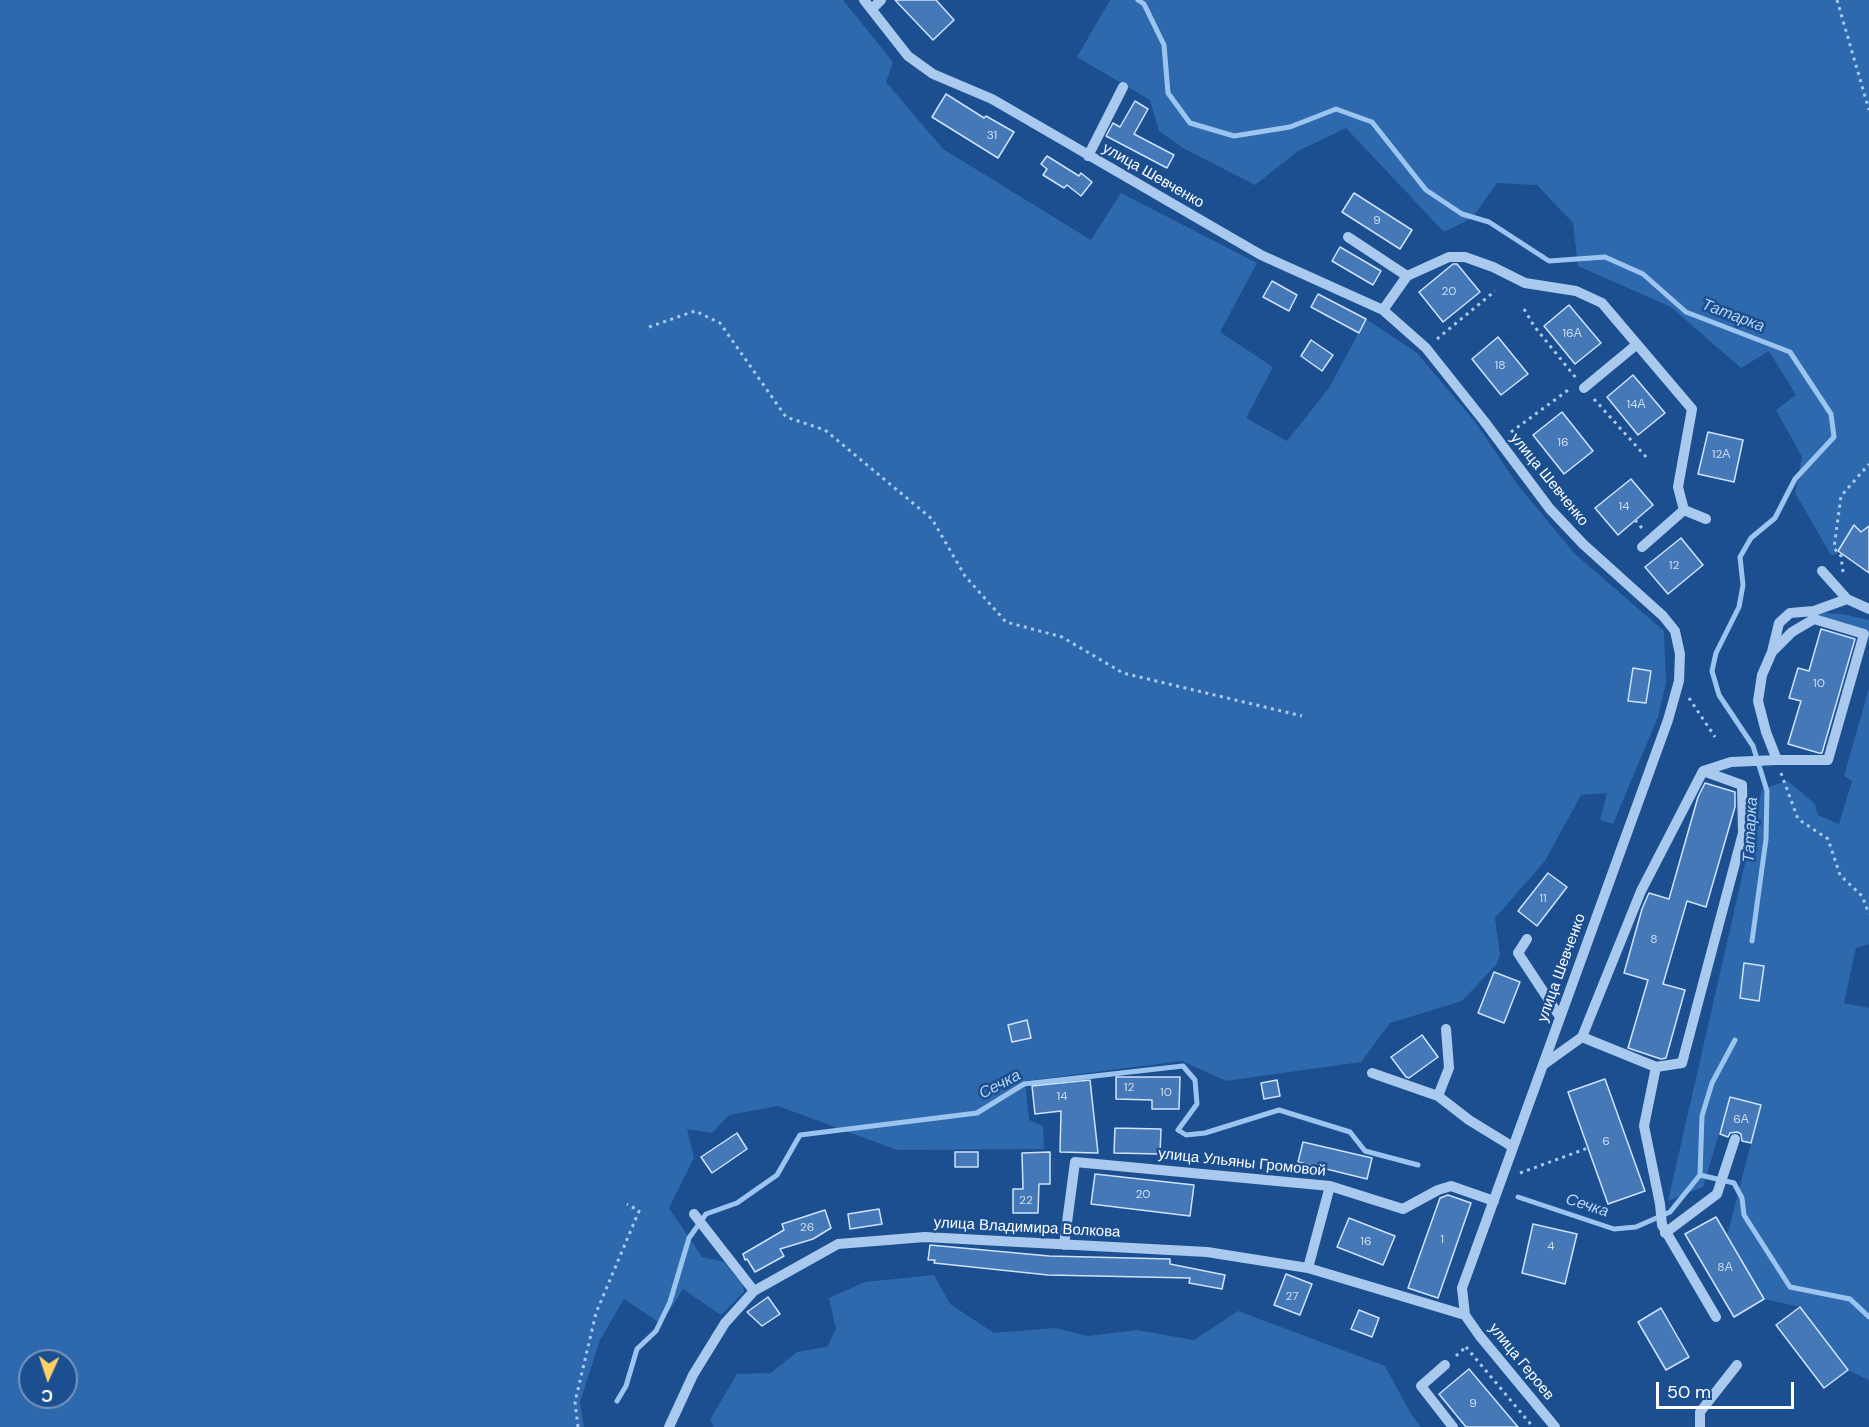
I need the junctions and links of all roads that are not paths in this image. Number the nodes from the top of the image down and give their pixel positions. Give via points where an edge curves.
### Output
1 (864, 0) edge
2 (881, 0) edge
3 (872, 9) junction
4 (1123, 87) dead end
5 (1088, 156) junction
6 (1348, 237) dead end
7 (1407, 276) junction
8 (1383, 310) junction
9 (1636, 345) junction
10 (1582, 385) road end
11 (1684, 510) junction
12 (1706, 519) dead end
13 (1642, 547) dead end
14 (1822, 571) dead end
15 (1847, 599) junction
16 (1869, 609) edge
17 (1772, 652) junction
18 (1777, 760) junction
19 (1702, 771) junction
20 (1527, 939) dead end
21 (1560, 1017) junction
22 (1446, 1029) dead end
23 (1582, 1037) junction
24 (1543, 1065) junction
25 (1656, 1067) junction
26 (1372, 1073) dead end
27 (1438, 1096) junction
28 (1735, 1139) dead end
29 (1513, 1147) junction
30 (1330, 1186) junction
31 (1494, 1201) junction
32 (694, 1214) dead end
33 (1664, 1229) junction
34 (1064, 1245) junction
35 (1308, 1268) junction
36 (753, 1291) junction
37 (1465, 1315) junction
38 (1716, 1317) dead end
39 (1445, 1365) road end
40 (1737, 1365) dead end
41 (669, 1427) edge
42 (1453, 1427) edge
43 (1555, 1427) edge
44 (1700, 1427) edge

1 - 3 street, улица Шевченко
2 - 3 street
3 - 5 street, улица Шевченко via 908,57 933,74 992,99
4 - 5 street
5 - 8 street, улица Шевченко via 1261,255
6 - 7 street
7 - 8 street
7 - 9 street via 1449,257 1465,257 1525,283 1576,291 1602,303
8 - 21 street, улица Шевченко via 1426,348 1550,509 1675,631 1680,654 1679,681 1668,720
9 - 10 street
9 - 11 street via 1692,409 1678,487
11 - 12 street
11 - 13 street
14 - 15 street
15 - 16 street
15 - 17 street via 1814,611 1790,613 1779,623
17 - 18 street via 1762,675 1758,701
17 - 18 street via 1792,632 1814,619 1864,634 1828,760
18 - 19 street via 1731,762
19 - 23 street via 1641,891
19 - 25 street via 1742,785 1743,833 1682,1063
20 - 21 street via 1518,953
21 - 24 street, улица Шевченко
22 - 27 street via 1449,1068
23 - 24 street
23 - 25 street
24 - 29 street, улица Шевченко
25 - 33 street via 1644,1126
26 - 27 street
27 - 29 street
28 - 33 street via 1717,1194
29 - 31 street, улица Шевченко
30 - 31 street, улица Ульяны Громовой via 1403,1209 1450,1186
30 - 34 street, улица Ульяны Громовой via 1075,1162
30 - 35 street
31 - 37 street, улица Шевченко via 1462,1288
32 - 36 street
33 - 38 street
34 - 35 street, улица Владимира Волкова via 1207,1252
34 - 36 street, улица Владимира Волкова via 925,1237 838,1244
35 - 37 street, улица Владимира Волкова
36 - 41 street, улица Владимира Волкова via 725,1323 698,1366
37 - 43 street, улица Героев
39 - 42 street via 1421,1386
40 - 44 street via 1700,1412

